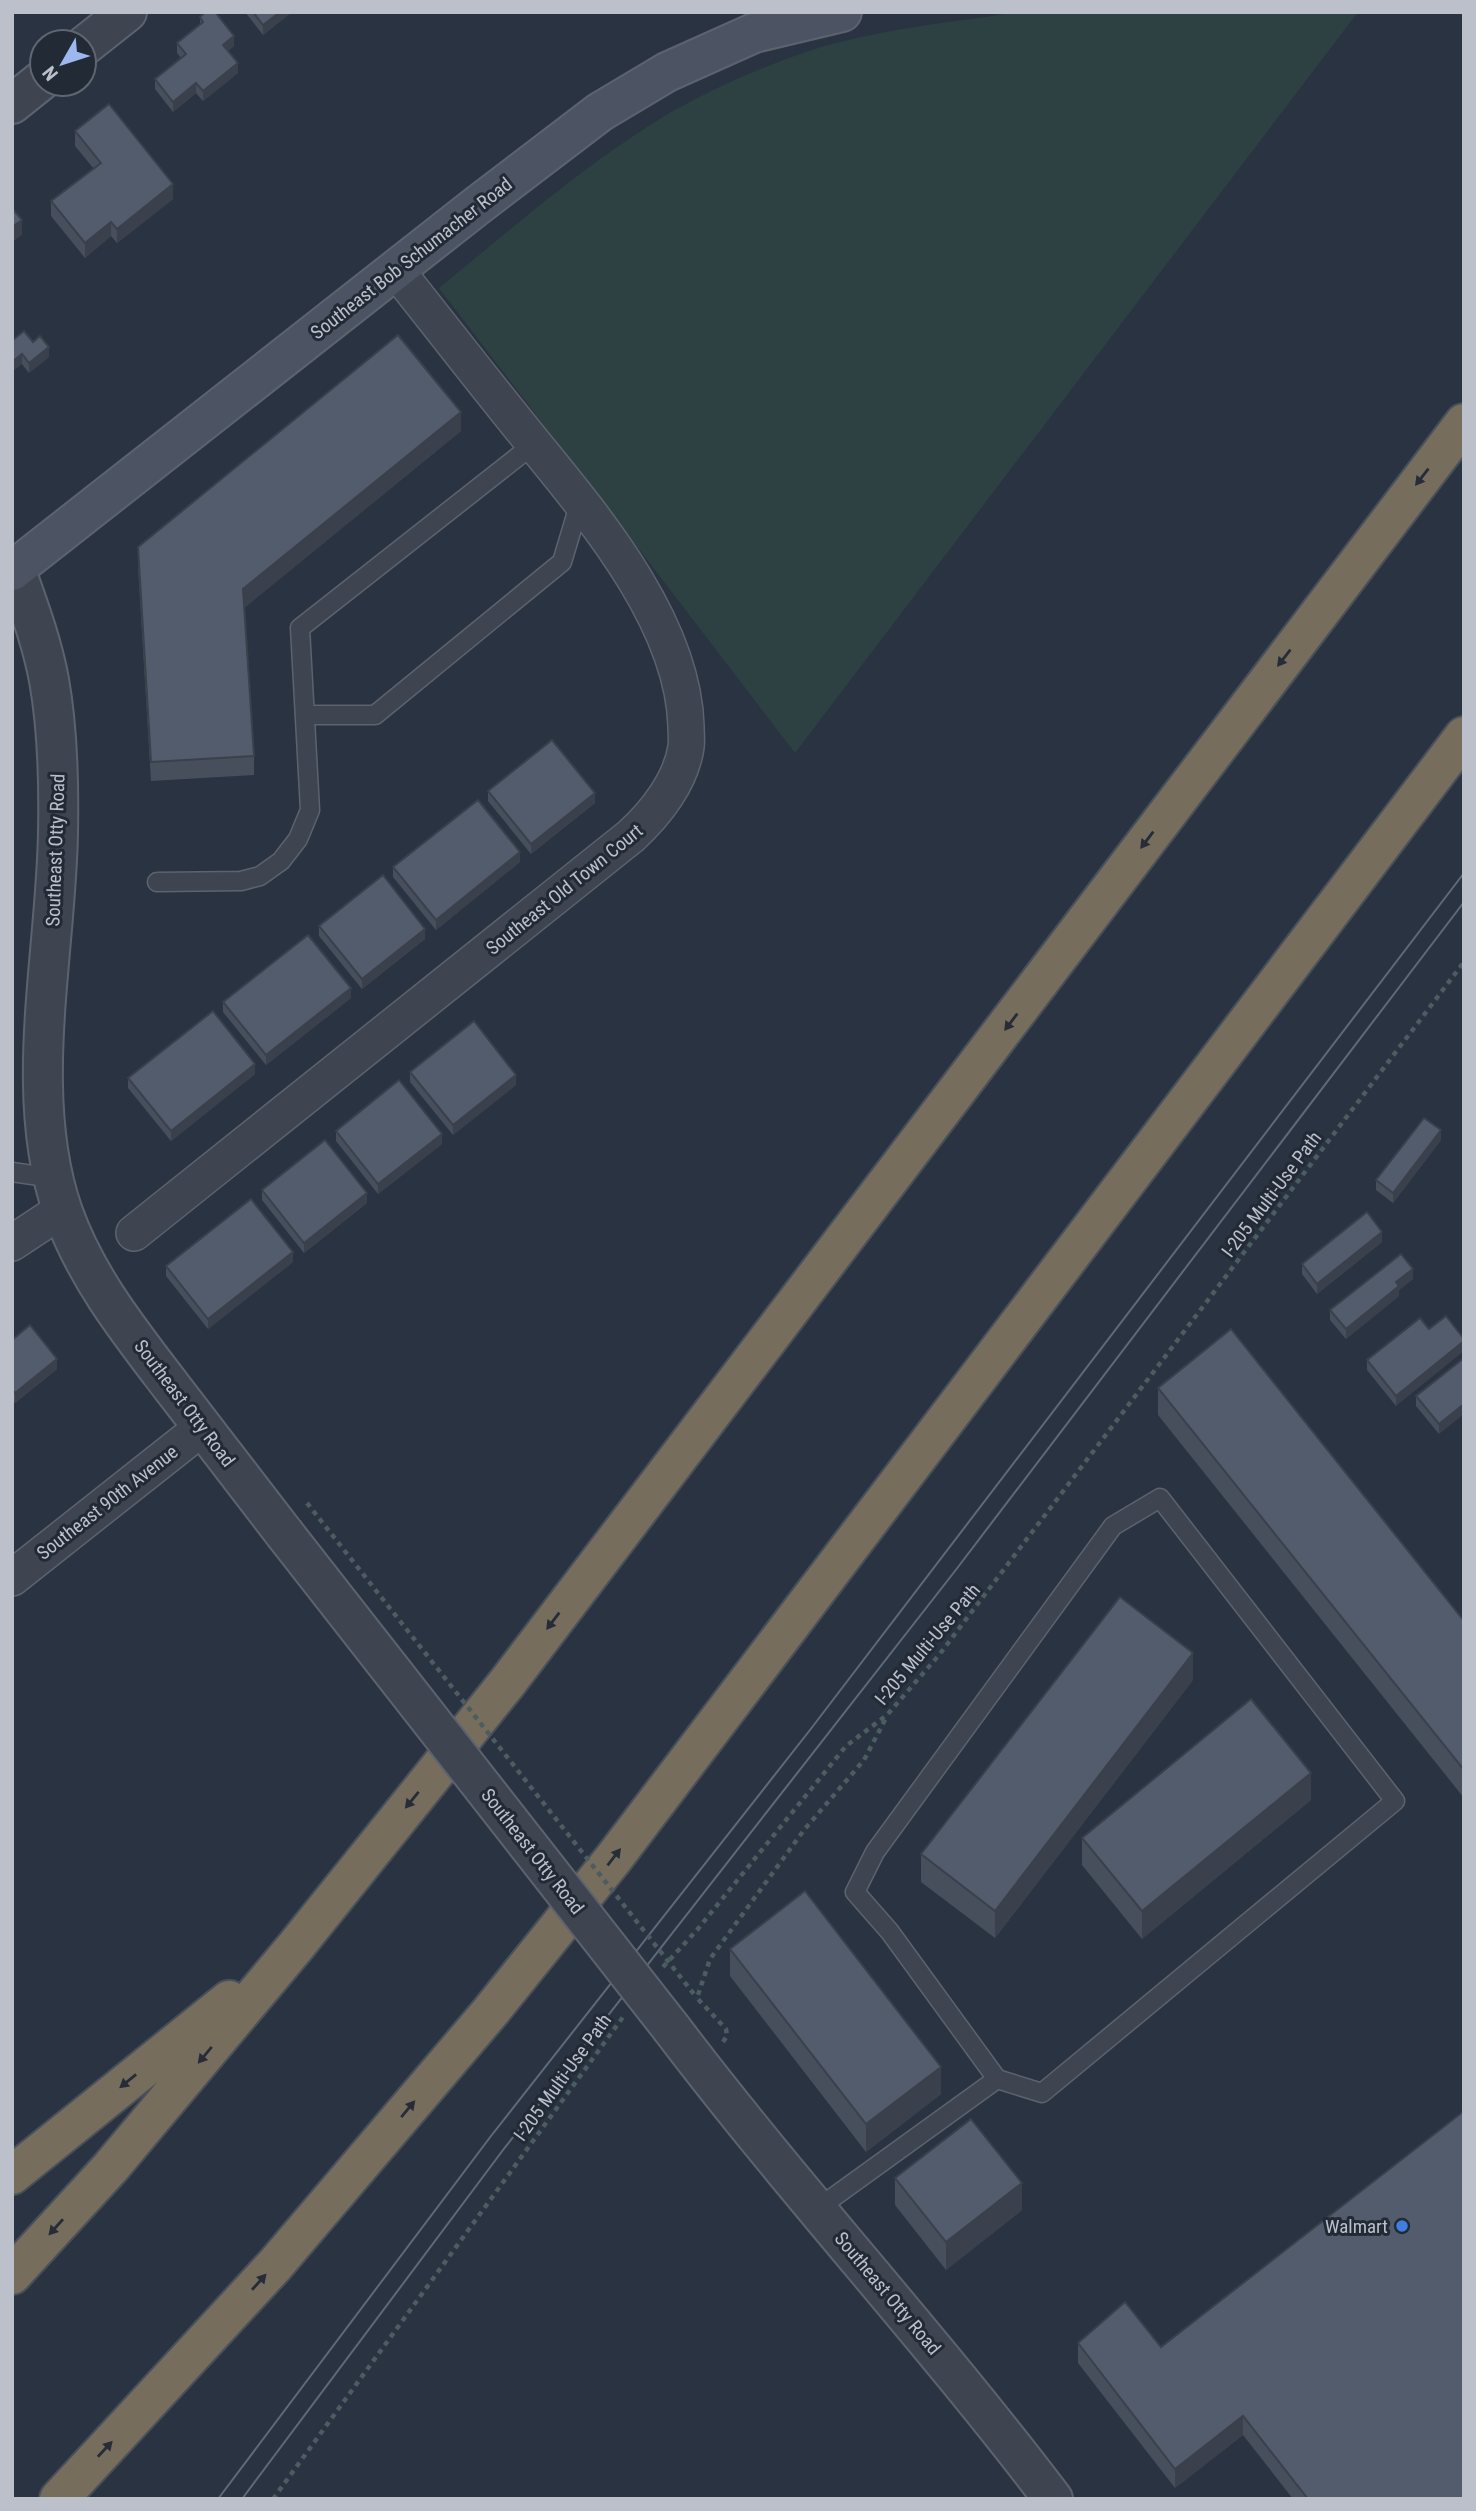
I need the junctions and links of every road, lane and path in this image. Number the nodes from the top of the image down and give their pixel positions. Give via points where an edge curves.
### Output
1 (127, 12) edge
2 (842, 12) edge
3 (98, 35) edge
4 (28, 91) edge
5 (12, 104) edge
6 (396, 270) junction
7 (1464, 423) edge
8 (534, 444) junction
9 (580, 502) junction
10 (13, 567) edge
11 (305, 715) junction
12 (1464, 736) edge
13 (157, 882) dead end
14 (1464, 962) edge
15 (12, 1172) edge
16 (58, 1194) junction
17 (134, 1233) dead end
18 (12, 1242) edge
19 (203, 1427) junction
20 (307, 1503) dead end
21 (12, 1578) edge
22 (887, 1715) junction
23 (296, 1946) junction
24 (658, 1973) dead end
25 (628, 2011) dead end
26 (997, 2079) junction
27 (12, 2175) edge
28 (817, 2209) junction
29 (12, 2275) edge
30 (1049, 2497) edge
31 (59, 2499) edge
32 (272, 2499) edge

1 - 3 street
2 - 6 main road, Southeast Bob Schumacher Road via 754,33 667,72 581,126
4 - 5 street
6 - 8 street, Southeast Old Town Court
6 - 10 main road, Southeast Bob Schumacher Road
7 -> 23 highway via 507,1683
8 - 9 street, Southeast Old Town Court
8 - 11 lane via 300,628
9 - 11 lane via 562,562 375,715
9 - 17 street, Southeast Old Town Court via 631,574 674,660 685,704 686,747 674,782 651,818 631,836
10 - 16 street, Southeast Otty Road via 36,629 55,726 58,833 42,1075 47,1143
11 - 13 lane via 310,810 298,839 281,861 260,876 241,881
31 -> 12 highway via 275,2265 614,1858
14 - 22 path, I-205 Multi-Use Path via 960,1629
15 - 16 lane
16 - 18 street
16 - 19 street, Southeast Otty Road via 88,1270
19 - 21 street, Southeast 90th Avenue
19 - 28 street, Southeast Otty Road, bridge
20 - 22 path, Southeast Otty Road, bridge via 697,1998 710,1959 804,1830 864,1760
22 - 24 path, I-205 Multi-Use Path via 846,1746
23 -> 27 highway
23 -> 29 highway via 111,2167
25 - 32 path, I-205 Multi-Use Path
26 - 26 lane via 1042,2093 1395,1801 1160,1498 1114,1527 875,1852 855,1892
26 - 28 lane
28 - 30 street, Southeast Otty Road via 937,2352

